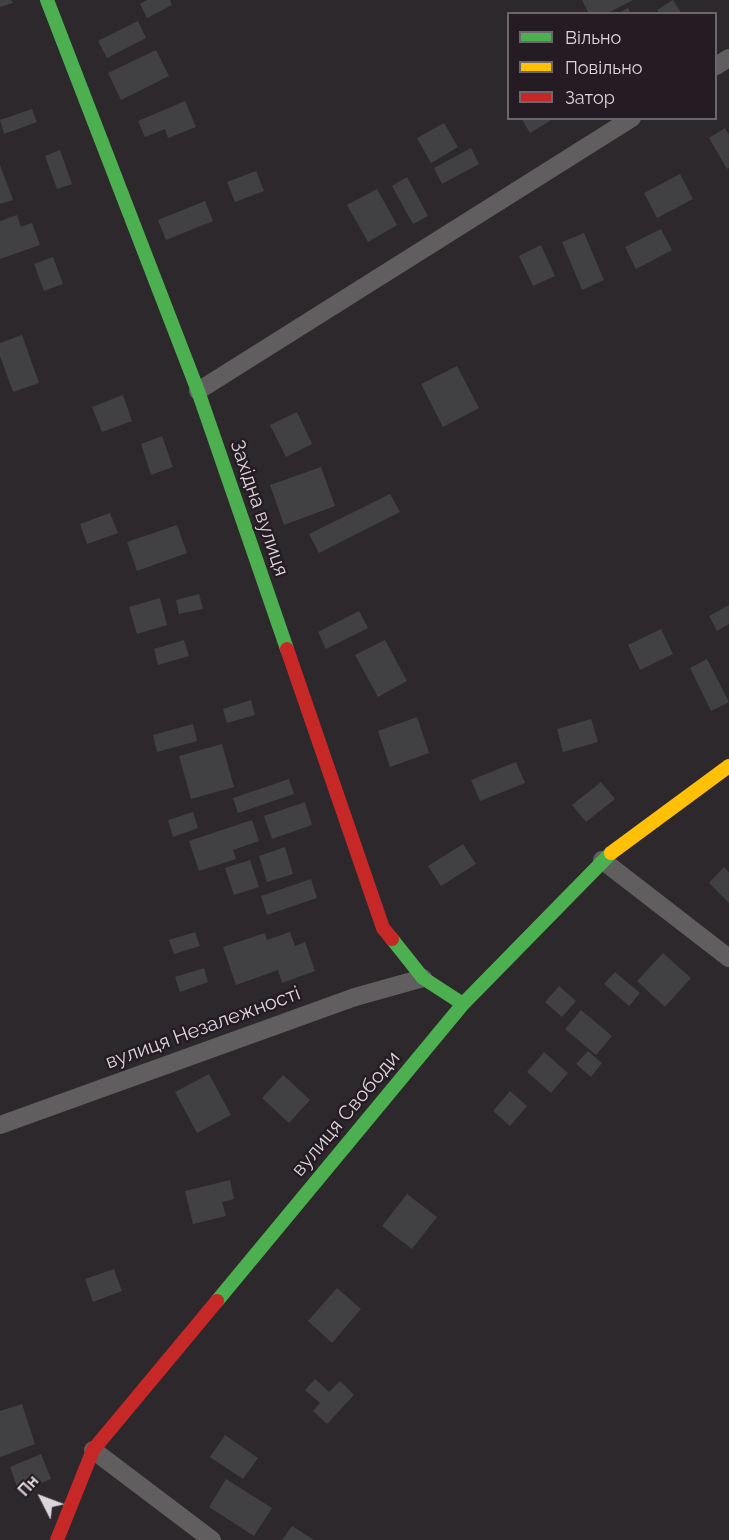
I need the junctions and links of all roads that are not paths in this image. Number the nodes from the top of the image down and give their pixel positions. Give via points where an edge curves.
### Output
1 (47, 0) edge
2 (629, 120) edge
3 (198, 391) junction
4 (729, 766) edge
5 (602, 860) junction
6 (729, 958) edge
7 (423, 978) junction
8 (463, 1004) junction
9 (0, 1125) edge
10 (93, 1450) junction
11 (57, 1540) edge
12 (212, 1540) edge

1 - 3 street, Західна вулиця
2 - 3 street
3 - 7 street, Західна вулиця via 383,928
4 - 5 street, вулиця Свободи
5 - 6 street
5 - 8 street, вулиця Свободи
7 - 8 street, Західна вулиця
7 - 9 street, вулиця Незалежності via 355,997
8 - 10 street, вулиця Свободи
10 - 11 street, вулиця Свободи
10 - 12 street

